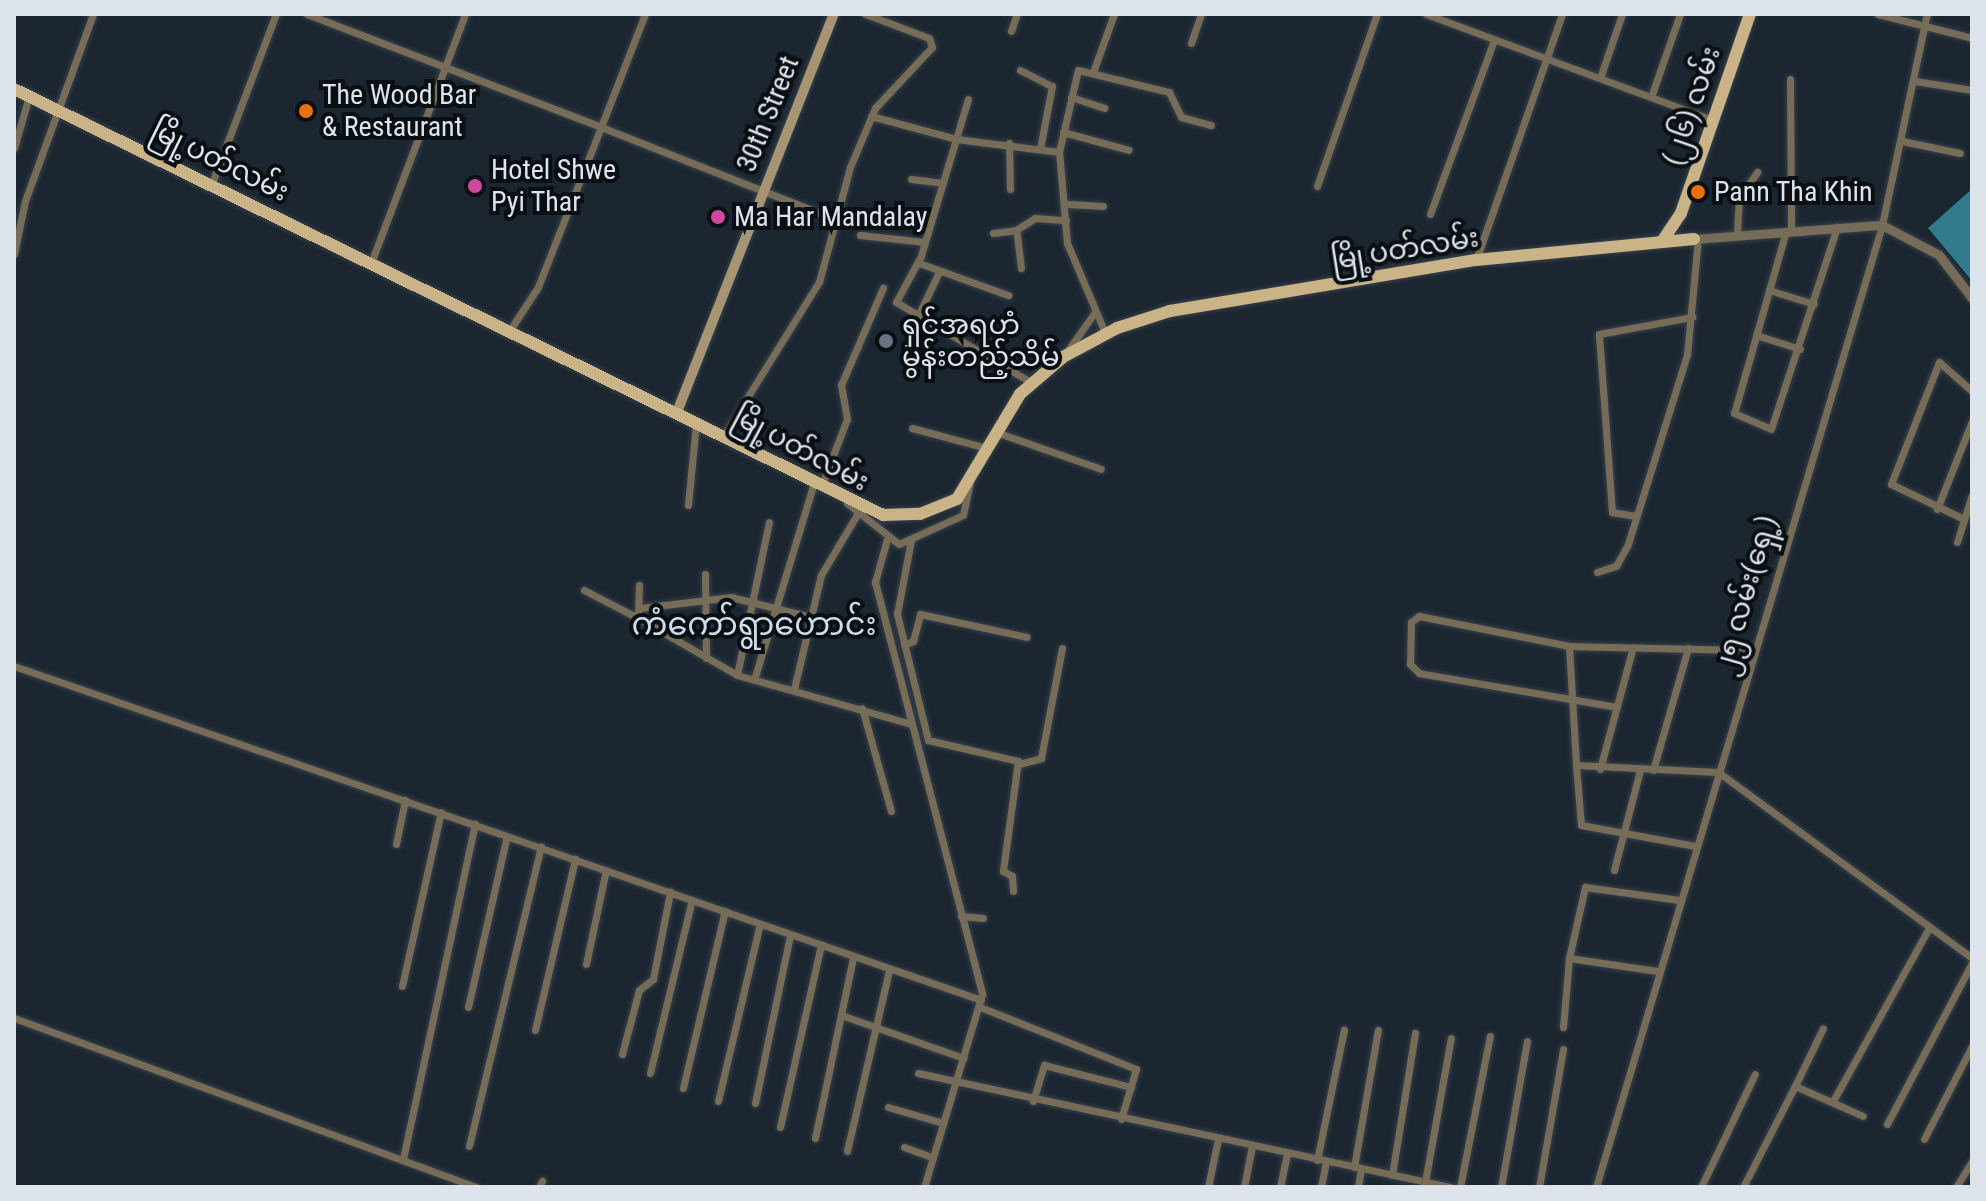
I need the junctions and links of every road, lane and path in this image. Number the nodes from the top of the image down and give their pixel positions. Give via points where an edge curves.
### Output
1 (93, 14) edge
2 (276, 14) edge
3 (307, 14) edge
4 (465, 14) edge
5 (645, 14) edge
6 (834, 14) edge
7 (865, 14) edge
8 (1017, 14) edge
9 (1114, 14) edge
10 (1201, 14) edge
11 (1377, 14) edge
12 (1426, 14) edge
13 (1562, 14) edge
14 (1622, 14) edge
15 (1680, 14) edge
16 (1750, 14) edge
17 (1878, 14) edge
18 (1927, 14) edge
19 (1925, 26) junction
20 (1011, 31) dead end
21 (1972, 38) edge
22 (1494, 40) junction
23 (1191, 43) dead end
24 (1547, 59) junction
25 (445, 66) junction
26 (1020, 70) dead end
27 (1093, 72) junction
28 (1600, 78) junction
29 (1790, 79) dead end
30 (1915, 81) junction
31 (14, 89) edge
32 (1972, 90) edge
33 (29, 96) junction
34 (1071, 97) junction
35 (1651, 97) junction
36 (968, 99) dead end
37 (57, 108) junction
38 (1104, 108) dead end
39 (871, 116) junction
40 (1712, 120) junction
41 (1211, 125) dead end
42 (601, 127) junction
43 (1063, 132) junction
44 (956, 139) junction
45 (1902, 141) junction
46 (1009, 143) junction
47 (14, 148) edge
48 (1040, 149) junction
49 (1129, 150) dead end
50 (1059, 152) junction
51 (1960, 153) dead end
52 (1757, 172) dead end
53 (911, 179) dead end
54 (212, 183) junction
55 (943, 183) junction
56 (1317, 186) dead end
57 (764, 189) junction
58 (1010, 189) dead end
59 (1067, 204) junction
60 (1103, 206) dead end
61 (1681, 213) junction
62 (1430, 214) dead end
63 (837, 220) junction
64 (1066, 220) junction
65 (1838, 225) junction
66 (1882, 225) junction
67 (1016, 230) junction
68 (1789, 230) junction
69 (993, 233) dead end
70 (1737, 234) junction
71 (860, 235) dead end
72 (1696, 239) junction
73 (1663, 240) junction
74 (925, 242) junction
75 (14, 254) edge
76 (1476, 260) junction
77 (371, 263) junction
78 (919, 263) junction
79 (1021, 268) dead end
80 (939, 272) junction
81 (883, 288) dead end
82 (1769, 290) junction
83 (1008, 295) dead end
84 (1972, 298) edge
85 (1814, 304) junction
86 (1095, 312) junction
87 (918, 316) junction
88 (1692, 317) junction
89 (510, 330) junction
90 (1106, 335) junction
91 (1756, 335) junction
92 (1800, 349) junction
93 (1063, 357) junction
94 (1031, 382) junction
95 (1972, 391) edge
96 (677, 412) junction
97 (696, 421) junction
98 (1972, 421) edge
99 (912, 428) dead end
100 (994, 432) junction
101 (724, 435) junction
102 (987, 448) junction
103 (1101, 469) dead end
104 (970, 482) junction
105 (816, 488) junction
106 (1972, 495) edge
107 (847, 503) junction
108 (688, 505) dead end
109 (1937, 509) junction
110 (858, 513) junction
111 (1636, 516) junction
112 (1964, 519) junction
113 (769, 522) dead end
114 (887, 539) junction
115 (911, 540) junction
116 (1957, 542) dead end
117 (1597, 572) dead end
118 (705, 574) dead end
119 (639, 585) dead end
120 (584, 590) dead end
121 (704, 598) junction
122 (749, 599) junction
123 (776, 607) junction
124 (640, 608) junction
125 (811, 617) junction
126 (638, 618) junction
127 (1027, 637) dead end
128 (904, 645) junction
129 (1569, 646) junction
130 (1633, 647) junction
131 (1062, 648) dead end
132 (1688, 648) junction
133 (1751, 650) junction
134 (706, 658) junction
135 (14, 666) edge
136 (737, 675) junction
137 (754, 680) junction
138 (794, 689) junction
139 (1571, 701) junction
140 (1617, 707) junction
141 (862, 708) junction
142 (908, 723) junction
143 (1019, 764) junction
144 (1576, 765) junction
145 (1600, 769) junction
146 (1640, 770) junction
147 (1653, 770) junction
148 (1718, 772) junction
149 (405, 800) junction
150 (891, 811) dead end
151 (441, 812) junction
152 (475, 824) junction
153 (1624, 832) junction
154 (507, 836) junction
155 (396, 844) dead end
156 (1695, 846) junction
157 (541, 847) junction
158 (575, 859) junction
159 (606, 870) junction
160 (1614, 870) dead end
161 (1013, 891) dead end
162 (670, 892) junction
163 (692, 900) junction
164 (1679, 900) junction
165 (725, 911) junction
166 (961, 916) junction
167 (983, 918) dead end
168 (760, 924) junction
169 (1929, 928) junction
170 (790, 936) junction
171 (821, 945) junction
172 (853, 958) junction
173 (1569, 958) junction
174 (1972, 961) edge
175 (586, 964) dead end
176 (889, 971) junction
177 (1657, 971) junction
178 (402, 986) dead end
179 (981, 1003) junction
180 (468, 1007) dead end
181 (841, 1015) junction
182 (14, 1018) edge
183 (1563, 1027) dead end
184 (1823, 1028) dead end
185 (876, 1029) junction
186 (535, 1030) dead end
187 (1344, 1030) dead end
188 (1378, 1030) dead end
189 (1415, 1033) dead end
190 (1490, 1036) dead end
191 (1451, 1038) dead end
192 (1527, 1041) dead end
193 (1972, 1046) edge
194 (1563, 1049) dead end
195 (622, 1054) dead end
196 (964, 1058) junction
197 (650, 1073) dead end
198 (918, 1073) dead end
199 (1755, 1074) dead end
200 (956, 1085) junction
201 (1795, 1086) junction
202 (1131, 1087) junction
203 (683, 1088) dead end
204 (718, 1101) dead end
205 (1033, 1101) junction
206 (1833, 1101) junction
207 (755, 1103) dead end
208 (888, 1107) dead end
209 (1863, 1116) dead end
210 (1121, 1119) junction
211 (943, 1123) junction
212 (1887, 1124) dead end
213 (780, 1127) dead end
214 (815, 1138) dead end
215 (1218, 1139) junction
216 (1924, 1139) dead end
217 (469, 1146) dead end
218 (1252, 1146) junction
219 (904, 1147) dead end
220 (847, 1151) dead end
221 (1287, 1154) junction
222 (932, 1157) junction
223 (403, 1159) junction
224 (1322, 1160) junction
225 (1972, 1161) edge
226 (1358, 1168) junction
227 (1392, 1175) junction
228 (1402, 1177) junction
229 (927, 1178) junction
230 (1425, 1182) junction
231 (1440, 1186) edge
232 (476, 1187) edge
233 (924, 1187) edge
234 (931, 1187) edge
235 (1208, 1187) edge
236 (1244, 1187) edge
237 (1280, 1187) edge
238 (1321, 1187) edge
239 (1358, 1187) edge
240 (1399, 1187) edge
241 (1450, 1187) edge
242 (1460, 1187) edge
243 (1501, 1187) edge
244 (1539, 1187) edge
245 (1596, 1187) edge
246 (1701, 1187) edge
247 (1743, 1187) edge
248 (1956, 1187) edge

1 - 37 street
2 - 54 street
3 - 25 street
4 - 25 street
5 - 42 street
6 - 57 main road, 30th Street
7 - 39 street via 932,41
8 - 20 street
9 - 27 street
10 - 23 street
11 - 56 street
12 - 22 street
13 - 24 street
14 - 28 street
15 - 35 street
16 - 40 main road, (၂၆) လမ်း
17 - 19 street
18 - 19 street, ၂၅ လမ်း(ရှေ့)
19 - 21 street
19 - 30 street, ၂၅ လမ်း(ရှေ့)
22 - 24 street
22 - 62 street
24 - 28 street
24 - 76 street
25 - 42 street
25 - 77 street
26 - 48 street via 1052,86
27 - 34 street via 1079,67
27 - 41 street via 1169,92 1181,117
28 - 35 street
29 - 68 street
30 - 32 street
30 - 45 street, ၂၅ လမ်း(ရှေ့)
31 - 33 main road, မြို့ပတ်လမ်း
33 - 37 main road, မြို့ပတ်လမ်း
33 - 47 street
34 - 38 street
34 - 43 street
35 - 40 street
36 - 44 street
37 - 54 main road, မြို့ပတ်လမ်း
37 - 75 street
39 - 44 street
39 - 63 street
40 - 61 main road, (၂၆) လမ်း
42 - 57 street
42 - 89 street via 538,287
43 - 49 street
43 - 50 street
44 - 46 street
44 - 55 street
45 - 51 street
45 - 66 street, ၂၅ လမ်း(ရှေ့)
46 - 48 street
46 - 58 street
48 - 50 street
50 - 59 street
52 - 70 street via 1739,198
53 - 55 street
54 - 77 main road, မြို့ပတ်လမ်း
55 - 74 street
57 - 63 street
57 - 96 main road, 30th Street
59 - 60 street
59 - 64 street
61 - 72 main road
61 - 73 main road, (၂၆) လမ်း
63 - 101 street via 819,282 794,330
64 - 67 street via 1035,218
64 - 86 street via 1071,264
65 - 66 street
65 - 68 street
65 - 85 street
66 - 84 street via 1939,255
66 - 133 street, ၂၅ လမ်း(ရှေ့)
67 - 69 street
67 - 79 street
68 - 70 street
68 - 82 street
70 - 72 street
71 - 74 street
72 - 73 main road, မြို့ပတ်လမ်း
72 - 88 street
73 - 76 main road, မြို့ပတ်လမ်း
74 - 78 street
76 - 90 main road, မြို့ပတ်လမ်း via 1170,311
77 - 89 main road, မြို့ပတ်လမ်း
78 - 80 street
78 - 87 street via 896,299
80 - 83 street
80 - 87 street
81 - 105 street via 841,385 847,419
82 - 85 street
82 - 91 street
85 - 92 street
86 - 90 street
86 - 93 street
87 - 94 street
88 - 111 street
88 - 111 street via 1600,331 1612,512
89 - 96 main road, မြို့ပတ်လမ်း
90 - 93 main road, မြို့ပတ်လမ်း
91 - 92 street
91 - 92 street via 1734,413 1762,428 1776,426
93 - 94 main road, မြို့ပတ်လမ်း
94 - 100 main road, မြို့ပတ်လမ်း
95 - 109 street via 1939,362 1891,484
96 - 97 main road, မြို့ပတ်လမ်း
97 - 101 main road, မြို့ပတ်လမ်း
97 - 108 street
98 - 109 street
99 - 102 street
100 - 102 main road, မြို့ပတ်လမ်း
100 - 103 street
101 - 105 main road, မြို့ပတ်လမ်း
102 - 104 main road, မြို့ပတ်လမ်း
104 - 107 main road, မြို့ပတ်လမ်း via 947,505 910,516
104 - 115 street via 963,515
105 - 107 main road, မြို့ပတ်လမ်း
105 - 123 street
106 - 112 street
107 - 110 street
109 - 112 street
110 - 114 street
110 - 125 street via 830,556
111 - 117 street via 1616,566
112 - 116 street
113 - 122 street
114 - 115 street
114 - 142 street via 875,582
115 - 128 street via 897,614
118 - 121 street
119 - 124 street
120 - 126 street
121 - 122 street
121 - 124 street
121 - 134 street
122 - 123 street
122 - 136 street
123 - 125 street
123 - 137 street
124 - 126 street
125 - 138 street
126 - 134 street
127 - 128 street via 920,614 913,641
128 - 143 street via 928,740
129 - 130 street
129 - 139 street
129 - 139 street via 1419,616 1411,622 1412,669
130 - 132 street
130 - 140 street
131 - 143 street via 1041,758
132 - 133 street
132 - 147 street
133 - 148 street, ၂၅ လမ်း(ရှေ့)
134 - 136 street
135 - 149 street
136 - 137 street
137 - 138 street
138 - 141 street
139 - 140 street
139 - 144 street
140 - 145 street
141 - 142 street
141 - 150 street
142 - 166 street
143 - 161 street via 1003,871 1012,876
144 - 145 street
144 - 153 street via 1578,822
145 - 146 street
146 - 147 street
146 - 153 street
147 - 148 street
148 - 156 street, ၂၅ လမ်း(ရှေ့)
148 - 169 street
149 - 151 street
149 - 155 street
151 - 152 street
151 - 178 street
152 - 154 street
152 - 223 street
153 - 156 street
153 - 160 street
154 - 157 street
154 - 180 street
156 - 164 street, ၂၅ လမ်း(ရှေ့)
157 - 158 street
157 - 217 street
158 - 159 street
158 - 186 street
159 - 162 street
159 - 175 street
162 - 163 street
162 - 195 street via 653,979 639,990
163 - 165 street
163 - 197 street
164 - 173 street via 1585,887
164 - 177 street, ၂၅ လမ်း(ရှေ့)
165 - 168 street
165 - 203 street
166 - 167 street
166 - 179 street
168 - 170 street
168 - 204 street
169 - 174 street
169 - 206 street
170 - 171 street
170 - 207 street
171 - 172 street
171 - 213 street
172 - 176 street
172 - 181 street
173 - 177 street
173 - 183 street
174 - 212 street
176 - 179 street
176 - 185 street
177 - 245 street, ၂၅ လမ်း(ရှေ့)
179 - 196 street
179 - 202 street via 1134,1067
181 - 185 street
181 - 214 street
182 - 223 street
184 - 201 street
185 - 196 street
185 - 220 street
187 - 224 street
188 - 226 street
189 - 227 street
190 - 242 street
191 - 230 street
192 - 243 street
193 - 216 street
194 - 244 street
196 - 200 street
198 - 200 street
199 - 246 street
200 - 205 street
200 - 211 street
201 - 206 street
201 - 247 street
202 - 205 street via 1044,1065
202 - 210 street
205 - 210 street
206 - 209 street
208 - 211 street
210 - 215 street
211 - 222 street
215 - 218 street
215 - 235 street
218 - 221 street
218 - 236 street
219 - 222 street
221 - 224 street
221 - 237 street
222 - 229 street
223 - 232 street
224 - 226 street
224 - 238 street
225 - 248 street
226 - 227 street
226 - 239 street
227 - 228 street
228 - 230 street
228 - 240 street
229 - 233 street
229 - 234 street
230 - 231 street
231 - 241 street

